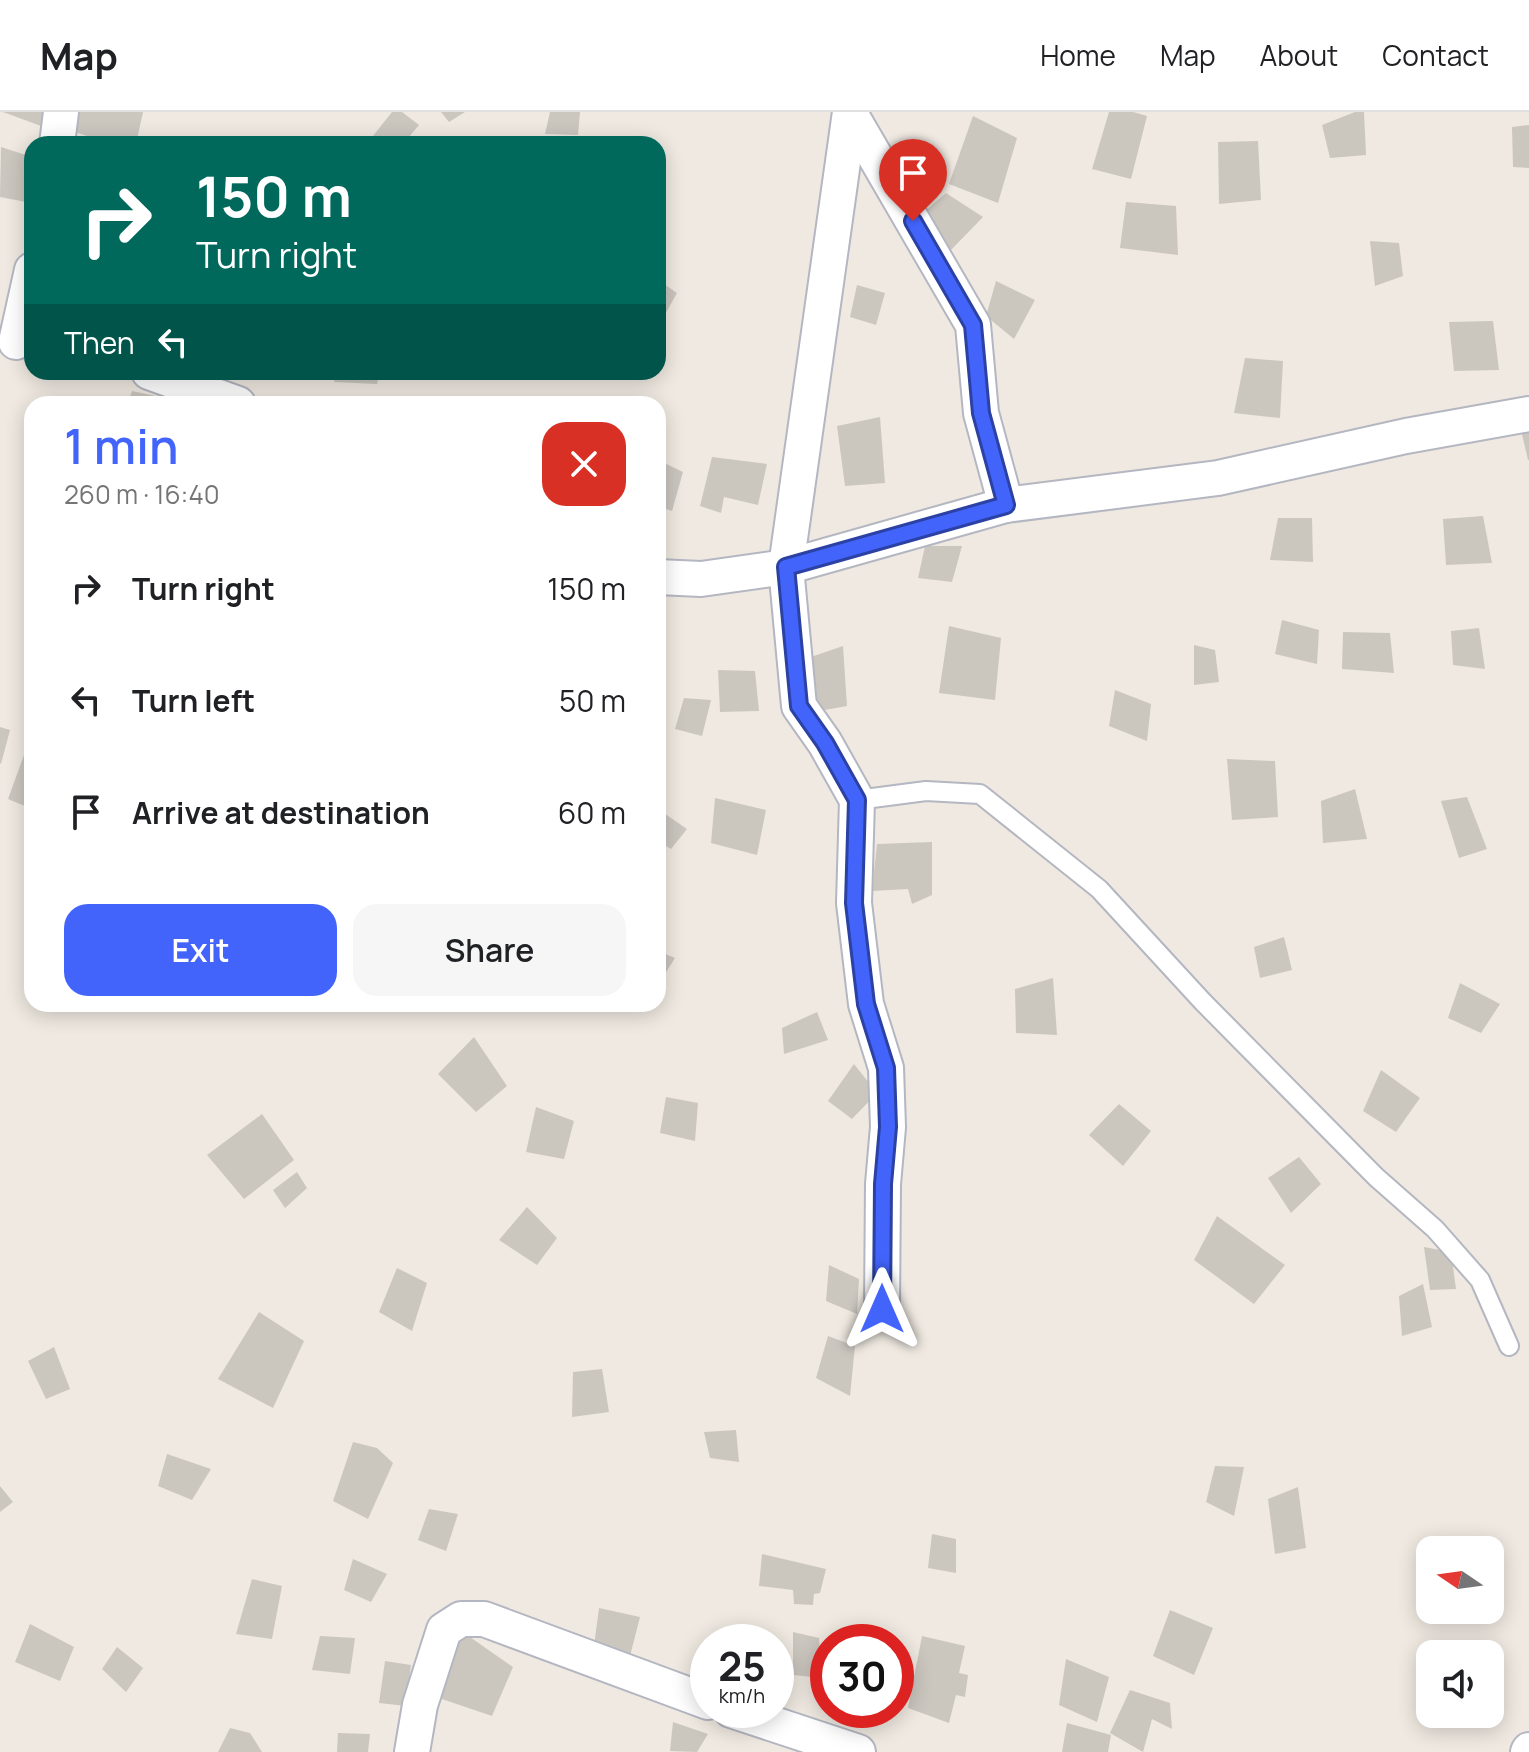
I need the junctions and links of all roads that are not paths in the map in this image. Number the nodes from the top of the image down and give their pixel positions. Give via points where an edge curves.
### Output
1 (61, 112) edge
2 (850, 114) edge
3 (58, 136) edge
4 (24, 306) edge
5 (16, 342) edge
6 (171, 380) edge
7 (216, 396) edge
8 (1529, 414) edge
9 (1006, 505) junction
10 (786, 567) junction
11 (666, 577) edge
12 (857, 800) junction
13 (882, 1309) dead end
14 (1509, 1346) dead end
15 (690, 1695) edge
16 (785, 1728) edge
17 (412, 1752) edge
18 (858, 1752) edge

1 - 3 street
2 - 9 street via 973,325 981,413
2 - 10 street
4 - 5 street
6 - 7 street
8 - 9 street via 1218,478
9 - 10 street
10 - 11 street via 701,579
10 - 12 street via 799,706
12 - 13 street via 854,903 866,1004 886,1068
12 - 14 lane via 926,791 980,794 1099,889 1267,1068 1435,1229 1480,1280
15 - 17 street via 484,1619 461,1619 444,1630 420,1705
16 - 18 street

